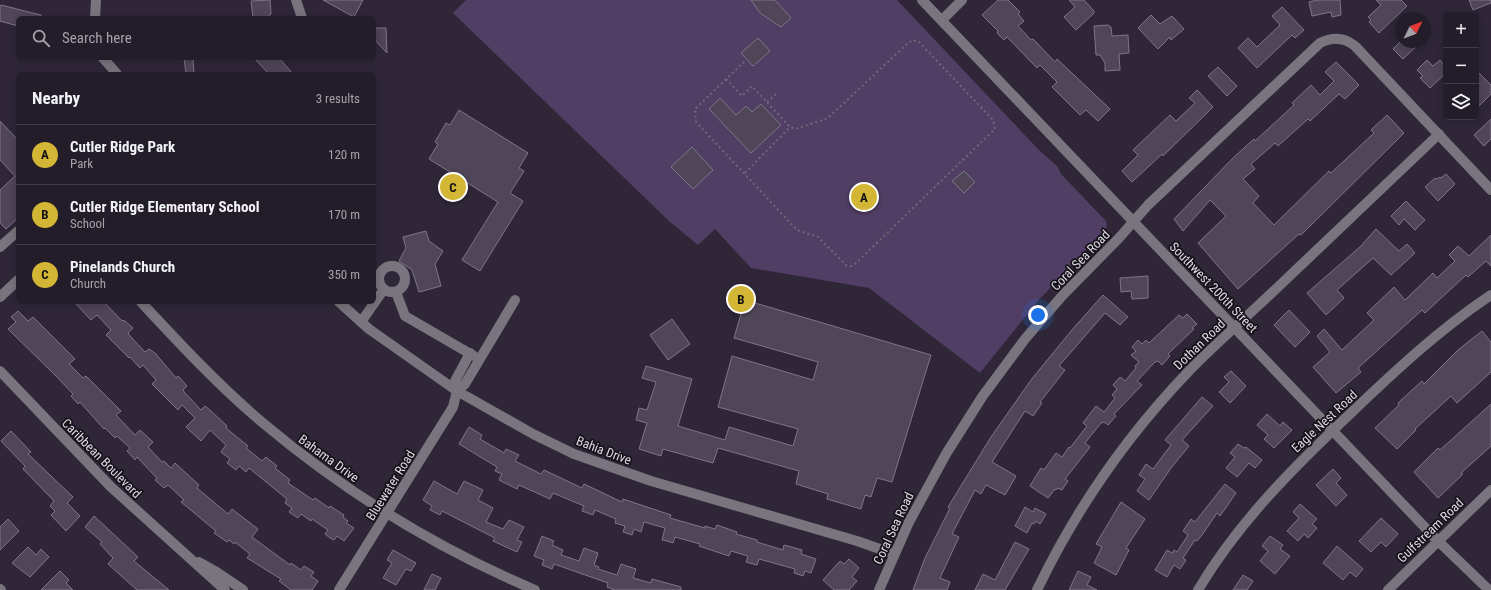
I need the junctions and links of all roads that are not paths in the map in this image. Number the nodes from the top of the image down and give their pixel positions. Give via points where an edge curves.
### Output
1 (96, 0) edge
2 (296, 0) edge
3 (922, 0) edge
4 (962, 0) edge
5 (95, 16) edge
6 (301, 16) edge
7 (942, 20) junction
8 (105, 60) edge
9 (115, 72) edge
10 (1439, 134) junction
11 (1491, 190) edge
12 (1133, 221) junction
13 (16, 233) edge
14 (0, 247) edge
15 (16, 282) edge
16 (384, 289) junction
17 (396, 292) junction
18 (1491, 295) edge
19 (0, 297) edge
20 (376, 300) edge
21 (515, 300) dead end
22 (143, 304) edge
23 (341, 304) edge
24 (374, 304) edge
25 (361, 322) junction
26 (1235, 328) junction
27 (470, 353) junction
28 (479, 359) junction
29 (0, 371) edge
30 (457, 391) junction
31 (1332, 430) junction
32 (1491, 490) edge
33 (388, 514) junction
34 (1437, 540) junction
35 (894, 554) junction
36 (190, 557) junction
37 (225, 590) edge
38 (243, 590) edge
39 (339, 590) edge
40 (535, 590) edge
41 (879, 590) edge
42 (1037, 590) edge
43 (1198, 590) edge
44 (1388, 590) edge
45 (1489, 590) edge

1 - 5 street
2 - 6 street
3 - 7 street, Southwest 200th Street
4 - 7 street
7 - 12 street, Southwest 200th Street
8 - 9 street
10 - 11 street
10 - 12 street, Coral Sea Road via 1358,49 1348,42 1334,39 1320,43 1309,51
10 - 26 street, Dothan Road
12 - 26 street, Southwest 200th Street
12 - 35 street, Coral Sea Road via 1052,307 995,378 946,454
13 - 14 street
15 - 19 street
16 - 17 street
16 - 17 street via 380,282 381,274 386,268 395,267 402,271 405,279 402,287
16 - 20 street
17 - 27 street via 406,316
18 - 31 street, Eagle Nest Road via 1433,338
21 - 28 street
22 - 33 street, Bahama Drive via 198,362 262,422 328,474
23 - 25 street, Bahia Drive
24 - 25 street
25 - 30 street, Bahia Drive
26 - 31 street, Southwest 200th Street
26 - 42 street, Dothan Road via 1186,374 1132,437 1089,496
27 - 28 street
27 - 30 street via 455,381
28 - 30 street via 465,384
29 - 36 street, Caribbean Boulevard via 116,492
30 - 33 street, Bluewater Road via 453,407
30 - 35 street, Bahia Drive via 544,439 599,463
31 - 34 street, Southwest 200th Street
31 - 43 street, Eagle Nest Road via 1266,498
32 - 34 street, Gulfstream Road
33 - 39 street, Bluewater Road
33 - 40 street, Bahama Drive via 460,556
34 - 44 street, Gulfstream Road
34 - 45 street, Southwest 200th Street
35 - 41 street, Coral Sea Road
36 - 37 street, Caribbean Boulevard via 208,577
36 - 38 street, Caribbean Boulevard

